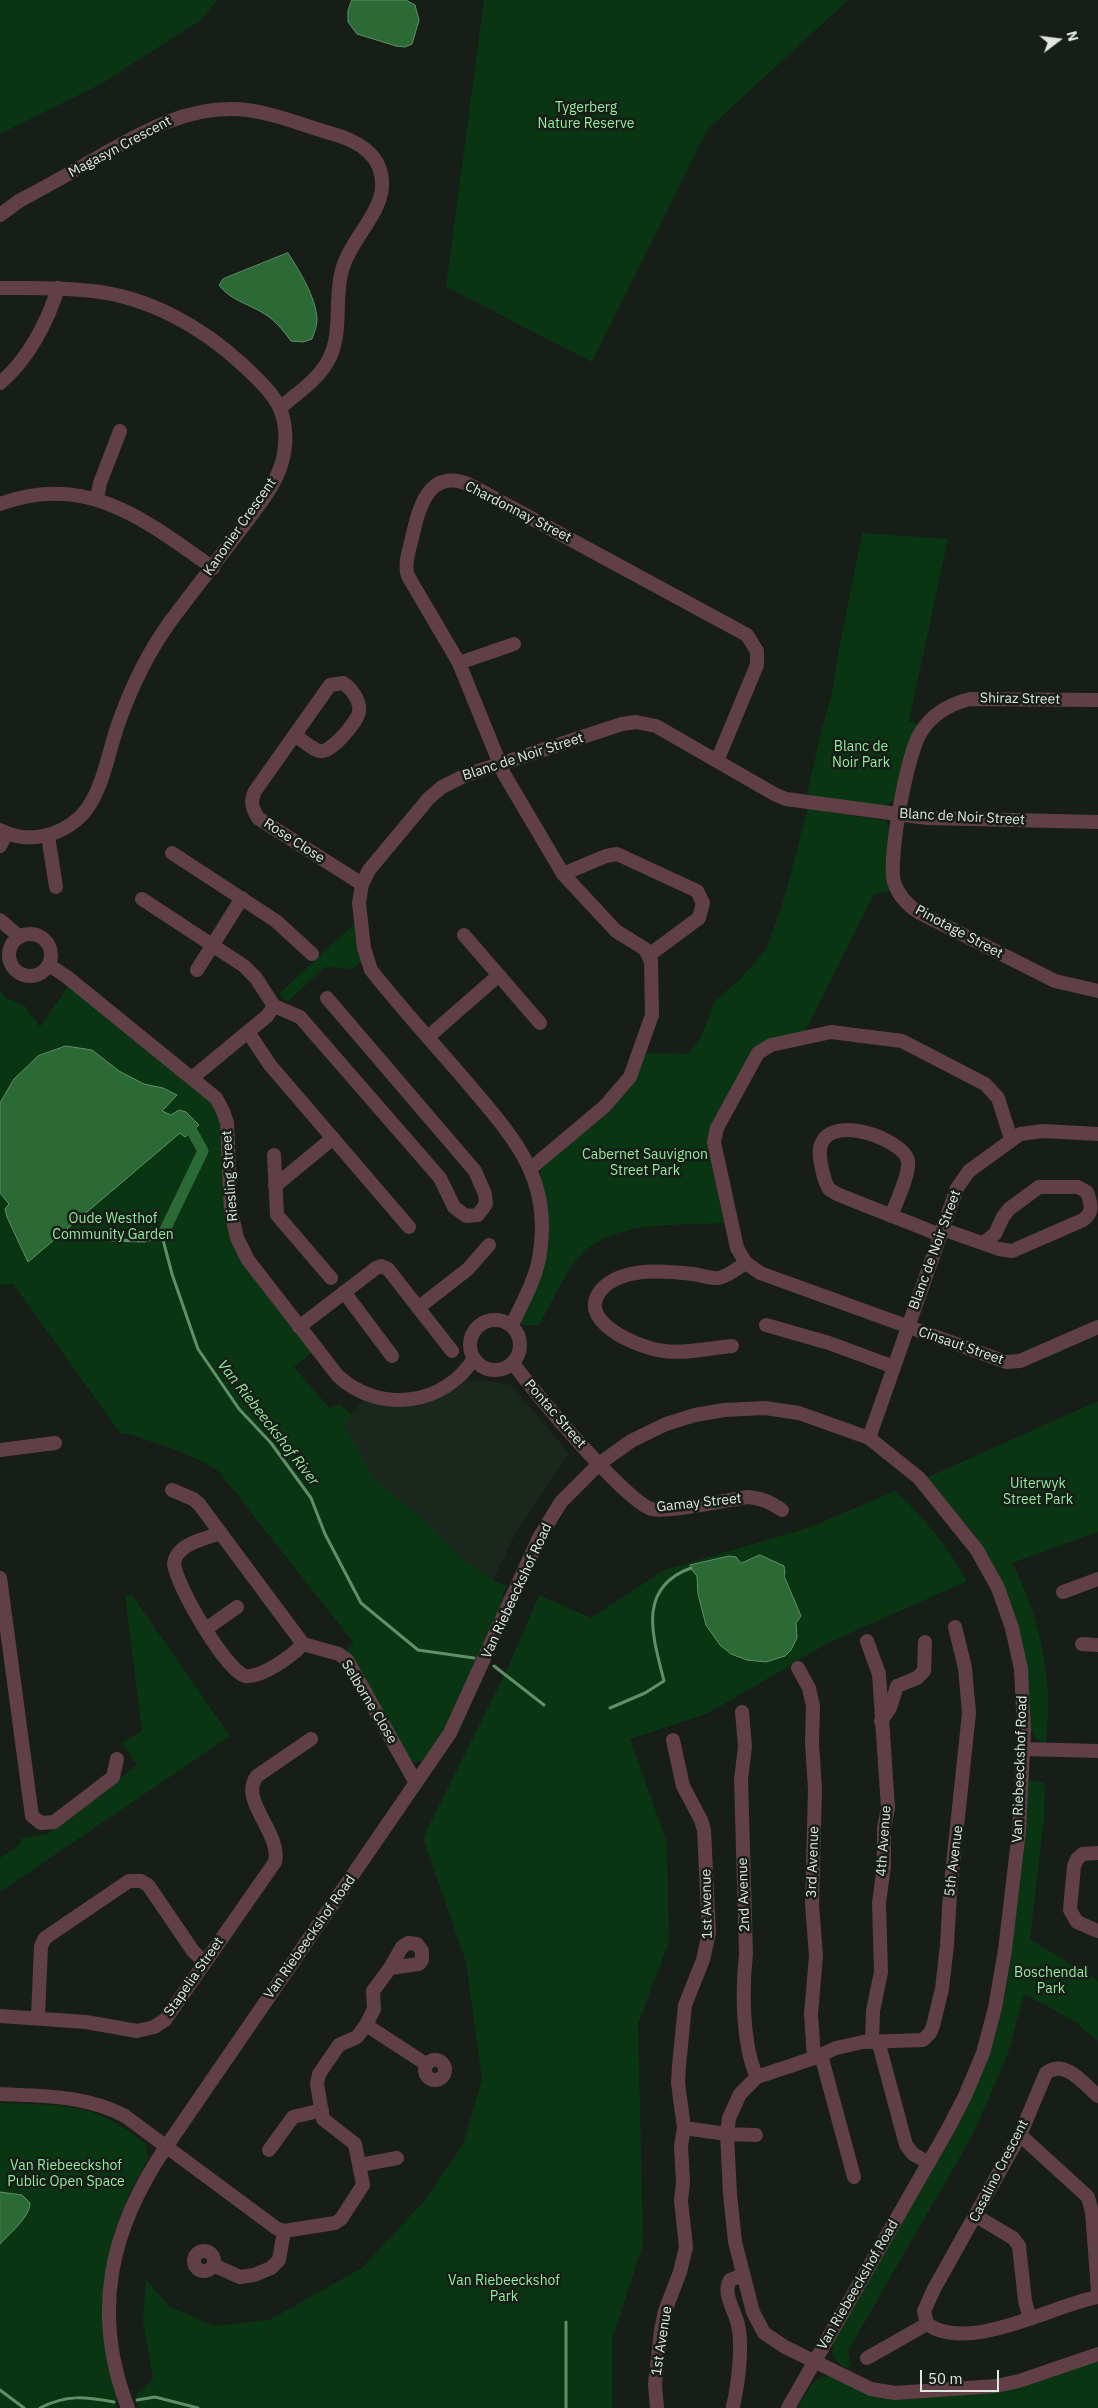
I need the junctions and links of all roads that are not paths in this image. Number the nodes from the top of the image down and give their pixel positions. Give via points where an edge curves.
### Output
1 (0, 216) edge
2 (0, 288) edge
3 (58, 288) junction
4 (0, 383) edge
5 (280, 408) junction
6 (120, 431) dead end
7 (97, 498) junction
8 (0, 504) edge
9 (213, 568) junction
10 (514, 644) dead end
11 (459, 663) junction
12 (1098, 700) edge
13 (296, 736) junction
14 (717, 761) junction
15 (500, 764) junction
16 (900, 815) junction
17 (1098, 822) edge
18 (48, 836) junction
19 (2, 837) edge
20 (172, 853) dead end
21 (563, 874) junction
22 (362, 884) junction
23 (56, 887) dead end
24 (242, 898) junction
25 (142, 899) dead end
26 (0, 920) edge
27 (464, 935) dead end
28 (20, 937) junction
29 (212, 945) junction
30 (5, 953) edge
31 (312, 954) dead end
32 (650, 955) junction
33 (49, 964) junction
34 (197, 970) dead end
35 (499, 975) junction
36 (1098, 990) edge
37 (327, 998) dead end
38 (274, 1006) junction
39 (540, 1023) dead end
40 (248, 1032) junction
41 (428, 1037) junction
42 (192, 1078) junction
43 (1098, 1134) edge
44 (333, 1138) junction
45 (1011, 1139) junction
46 (274, 1156) dead end
47 (530, 1169) junction
48 (275, 1186) junction
49 (891, 1216) junction
50 (408, 1227) dead end
51 (941, 1232) junction
52 (983, 1243) junction
53 (489, 1245) dead end
54 (746, 1263) junction
55 (331, 1278) dead end
56 (344, 1292) junction
57 (418, 1308) junction
58 (512, 1325) junction
59 (766, 1325) dead end
60 (299, 1326) junction
61 (907, 1327) junction
62 (1098, 1327) edge
63 (732, 1346) dead end
64 (452, 1351) dead end
65 (392, 1356) dead end
66 (474, 1358) junction
67 (512, 1363) junction
68 (894, 1367) junction
69 (868, 1438) junction
70 (55, 1443) dead end
71 (0, 1450) edge
72 (598, 1464) junction
73 (172, 1490) dead end
74 (782, 1510) dead end
75 (221, 1533) junction
76 (0, 1578) edge
77 (1098, 1579) edge
78 (1063, 1592) dead end
79 (237, 1607) dead end
80 (955, 1627) dead end
81 (206, 1629) junction
82 (867, 1641) dead end
83 (926, 1642) dead end
84 (303, 1644) junction
85 (1082, 1644) dead end
86 (1098, 1645) edge
87 (798, 1668) dead end
88 (742, 1712) dead end
89 (881, 1721) junction
90 (311, 1739) dead end
91 (673, 1740) dead end
92 (1023, 1749) junction
93 (1098, 1750) edge
94 (117, 1759) dead end
95 (416, 1783) junction
96 (1098, 1853) edge
97 (1098, 1931) edge
98 (204, 1962) junction
99 (390, 1968) dead end
100 (0, 2016) edge
101 (38, 2017) junction
102 (366, 2025) junction
103 (876, 2045) junction
104 (818, 2057) junction
105 (426, 2064) dead end
106 (757, 2076) junction
107 (0, 2094) edge
108 (1098, 2096) edge
109 (322, 2110) junction
110 (684, 2128) junction
111 (727, 2134) junction
112 (756, 2135) dead end
113 (1020, 2135) junction
114 (166, 2147) junction
115 (269, 2150) dead end
116 (397, 2158) dead end
117 (929, 2163) junction
118 (360, 2165) junction
119 (854, 2177) dead end
120 (976, 2216) junction
121 (284, 2232) junction
122 (213, 2265) dead end
123 (743, 2275) junction
124 (1098, 2290) edge
125 (1098, 2297) edge
126 (1030, 2319) junction
127 (927, 2324) junction
128 (1098, 2354) edge
129 (867, 2358) dead end
130 (816, 2360) junction
131 (733, 2406) dead end
132 (128, 2408) edge
133 (657, 2408) edge
134 (788, 2408) edge

1 - 5 street, Magasyn Crescent via 19,201 150,128 194,113 233,109 257,113 361,144 378,164 382,189 377,205 344,263 330,356 316,377
2 - 3 street, Kanonier Crescent
3 - 4 street via 42,326
3 - 5 street, Kanonier Crescent via 95,291 128,299 159,309 196,328 224,348
5 - 9 street, Kanonier Crescent via 285,431 281,466 263,500
6 - 7 street
7 - 8 street via 61,493 37,494
7 - 9 street via 156,528
9 - 18 street, Kanonier Crescent via 169,622 137,678 93,800 70,826
10 - 11 street
11 - 14 street, Chardonnay Street via 408,576 406,566 422,500 434,486 453,481 470,485 747,635 757,651 757,665
11 - 15 street, Chardonnay Street
12 - 16 street, Shiraz Street via 980,698 960,701 946,708 927,723 916,740
13 - 13 street, Rose Close via 330,685 343,682 349,687 357,700 359,712 334,746 319,751
13 - 22 street, Rose Close via 254,791 252,807 258,818
14 - 15 street, Blanc de Noir Street via 656,726 636,722
14 - 16 street, Blanc de Noir Street via 786,798
15 - 21 street, Chardonnay Street
15 - 22 street, Blanc de Noir Street via 458,778 436,792 369,870
16 - 17 street, Blanc de Noir Street
16 - 36 street, Pinotage Street via 893,875 898,892 906,903 1055,981
18 - 19 street, Kanonier Crescent
18 - 23 street
20 - 24 street
21 - 32 street, Chardonnay Street via 616,931
21 - 32 street via 617,854 697,891 703,903 699,918
22 - 41 street, Blanc de Noir Street via 359,903 368,963
24 - 29 street
24 - 31 street via 276,921
25 - 29 street
26 - 28 street
27 - 35 street
28 - 30 street
28 - 33 street via 30,934 44,940 51,954
29 - 34 street
29 - 38 street via 250,971
30 - 33 street via 14,969 26,976 40,974
32 - 47 street via 652,1015 630,1077 604,1106
33 - 42 street, Riesling Street
35 - 39 street
35 - 41 street
37 - 38 street via 475,1171 486,1197 481,1213 470,1217 457,1211 440,1178 312,1030 300,1017
38 - 40 street
40 - 42 street
40 - 44 street via 270,1065
41 - 47 street, Blanc de Noir Street via 510,1132
42 - 60 street, Riesling Street via 216,1098 226,1117 231,1211 237,1238 248,1260
43 - 45 street, Blanc de Noir Street via 1033,1131
44 - 48 street
44 - 50 street
45 - 51 street, Blanc de Noir Street via 961,1179
45 - 54 street via 1000,1103 992,1090 902,1042 832,1032 764,1049 752,1060 717,1128 714,1142 734,1240
46 - 48 street
47 - 58 street, Blanc de Noir Street via 540,1207 541,1247 530,1286
48 - 55 street via 279,1219
49 - 49 street via 829,1189 820,1157 822,1143 828,1136 842,1130 865,1132 906,1154 908,1168
49 - 51 street
51 - 52 street
51 - 61 street, Blanc de Noir Street
52 - 52 street via 995,1234 1009,1209 1038,1186 1078,1187 1087,1192 1092,1208 1083,1220 1012,1252
53 - 57 street via 468,1269
54 - 61 street, Cinsaut Street via 766,1276
54 - 63 street via 719,1278 670,1271 619,1277 597,1295 594,1306 597,1316 611,1331 651,1349 676,1352
56 - 57 street via 376,1268 384,1266
56 - 60 street
56 - 65 street
57 - 64 street
58 - 66 street via 494,1320 482,1323 471,1339
58 - 67 street via 519,1335 520,1347
59 - 68 street via 829,1343
60 - 66 street, Riesling Street via 345,1382 360,1392 382,1399 415,1399 436,1392 468,1368
61 - 62 street, Cinsaut Street via 1010,1363 1020,1362
61 - 68 street, Blanc de Noir Street
66 - 67 street via 478,1364 492,1370 506,1368
67 - 72 street, Pontac Street
68 - 69 street, Blanc de Noir Street
69 - 72 street, Van Riebeeckshof Road via 799,1413 765,1408 724,1410 666,1424 631,1441
69 - 92 street, Van Riebeeckshof Road via 919,1478 965,1533 991,1574 1006,1608 1017,1648 1023,1690
70 - 71 street
72 - 74 street, Gamay Street via 652,1510 747,1497 765,1500
72 - 95 street, Van Riebeeckshof Road via 561,1502 539,1538 450,1733
73 - 75 street via 197,1501
75 - 81 street via 185,1547 174,1560 192,1608
75 - 84 street
76 - 94 street via 32,1816 40,1823 54,1822 113,1777
77 - 78 street
79 - 81 street
80 - 103 street, 5th Avenue via 965,1668 969,1713 942,1988 933,2026 927,2037 918,2041
81 - 84 street via 234,1669 245,1676 257,1675 294,1654
82 - 89 street, 4th Avenue via 879,1674
83 - 89 street via 924,1671 917,1678 897,1686 890,1708
84 - 95 street, Selborne Close via 339,1654 347,1660
85 - 86 street
87 - 104 street, 3rd Avenue via 809,1688 813,1706 812,1904 816,1956 811,2014
88 - 106 street, 2nd Avenue via 746,1954 743,1982 747,2032
89 - 103 street, 4th Avenue via 888,1808 879,1904 880,1972 873,2011
90 - 98 street, Stapelia Street via 258,1776 252,1788 258,1812 276,1846 275,1862
91 - 110 street, 1st Avenue via 683,1786 704,1830 708,1916 707,1947 685,2005 681,2035 678,2083
92 - 93 street
92 - 117 street, Van Riebeeckshof Road via 1019,1831 996,2008 983,2053 965,2096
95 - 114 street, Van Riebeeckshof Road
96 - 97 street via 1083,1854 1075,1862 1069,1906 1077,1922
98 - 101 street, Stapelia Street via 169,2015 149,2029 131,2030
98 - 101 street via 148,1885 129,1881 45,1938 41,1946
99 - 102 street via 373,1991 374,2009
100 - 101 street, Stapelia Street
102 - 105 street
102 - 109 street via 358,2037 339,2045 319,2074 317,2084
103 - 104 street via 836,2048
103 - 117 street via 906,2145 913,2154
104 - 106 street
104 - 119 street, 3rd Avenue
106 - 111 street via 733,2105
107 - 114 street via 62,2097 96,2103 125,2116
108 - 113 street, Casalino Crescent via 1069,2071 1060,2068 1050,2070 1044,2076
109 - 115 street via 293,2117
109 - 118 street via 329,2125 355,2144
110 - 111 street
110 - 133 street, 1st Avenue via 681,2202 686,2247 661,2330 655,2384
111 - 112 street
111 - 123 street via 730,2194
113 - 120 street, Casalino Crescent
113 - 124 street via 1088,2197
114 - 121 street via 256,2215
114 - 132 street, Van Riebeeckshof Road via 141,2185 128,2214 112,2275 109,2305 112,2347
116 - 118 street
117 - 130 street, Van Riebeeckshof Road
118 - 121 street via 363,2185 341,2219 335,2223
120 - 126 street via 1013,2238 1019,2246
120 - 127 street, Casalino Crescent via 927,2302 924,2311
121 - 122 street via 279,2260 271,2268 240,2277
123 - 130 street via 755,2318 764,2333 785,2347
123 - 131 street via 730,2280 726,2288 740,2336
125 - 126 street
126 - 127 street via 1000,2329 955,2333 943,2332
127 - 129 street
128 - 130 street via 1008,2384 895,2393 862,2386
130 - 134 street, Van Riebeeckshof Road

